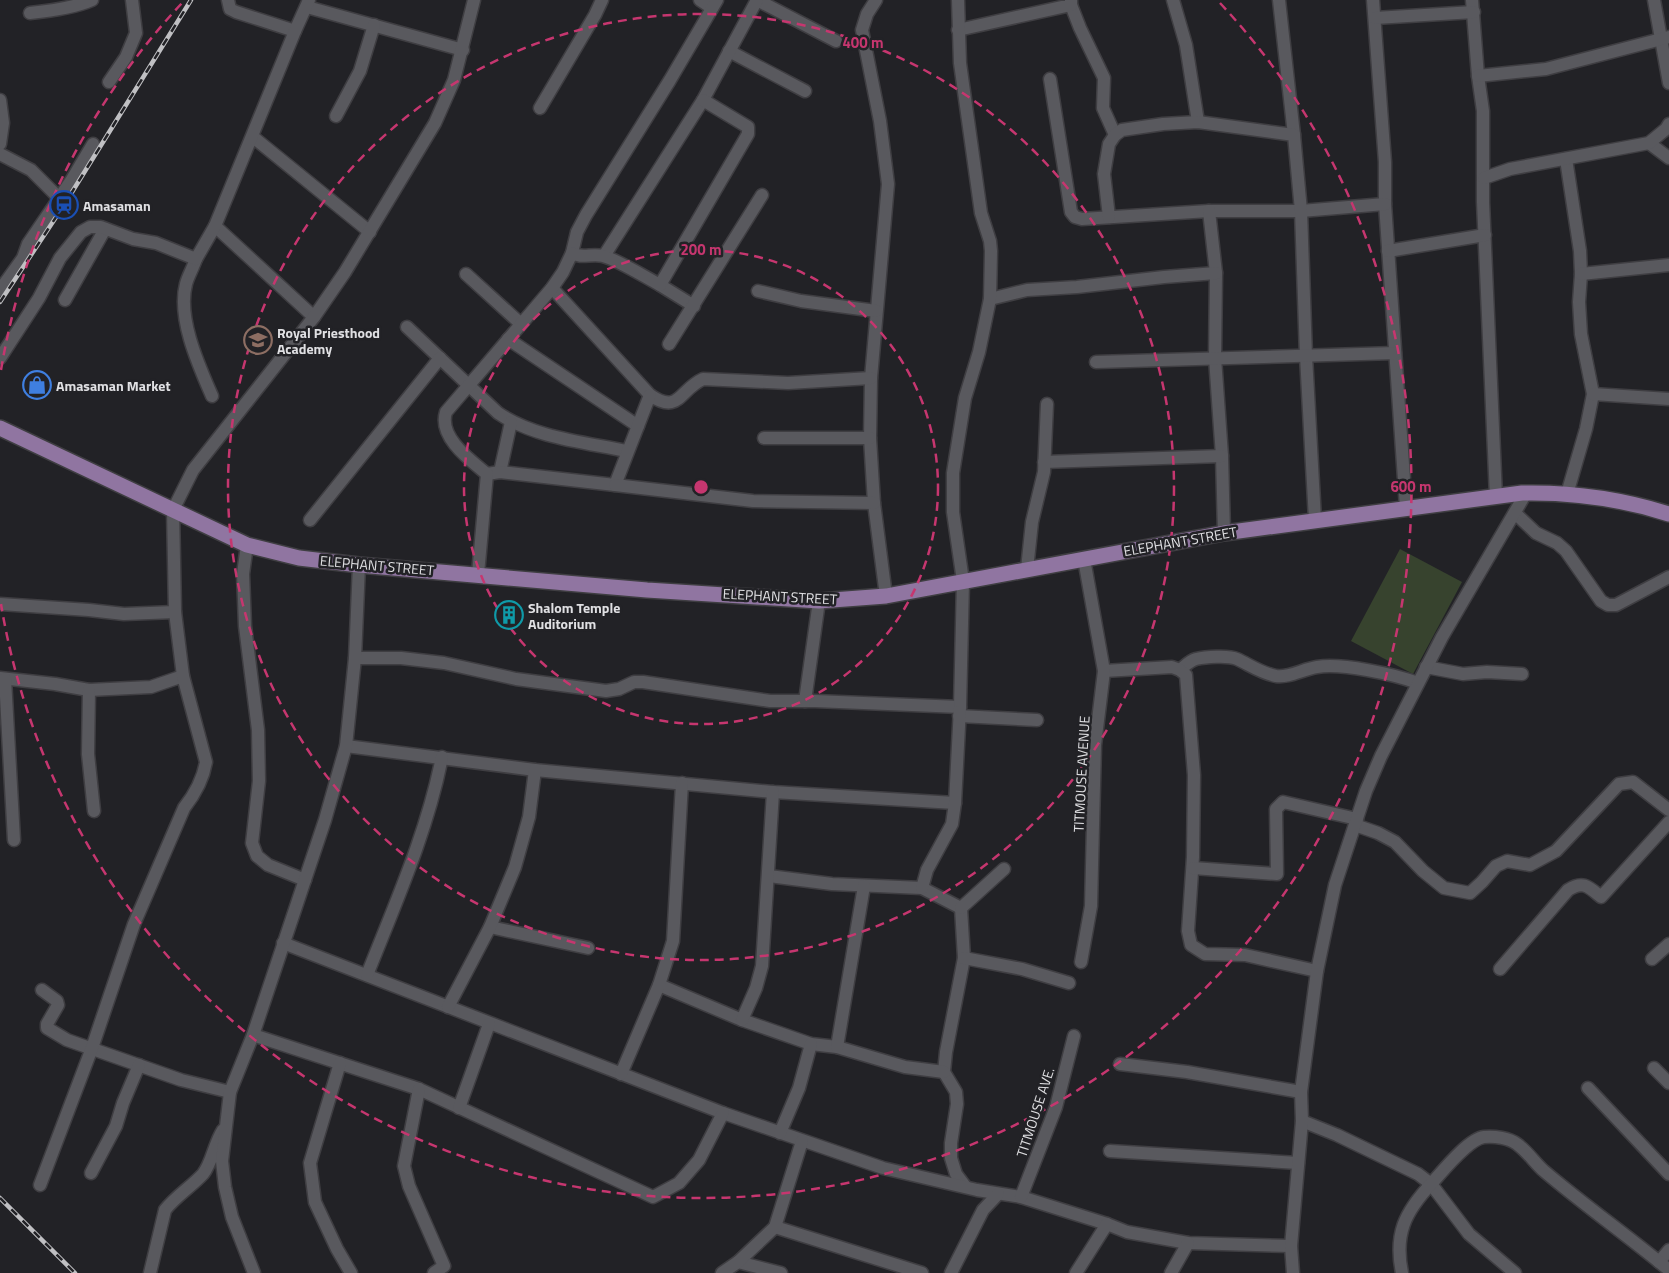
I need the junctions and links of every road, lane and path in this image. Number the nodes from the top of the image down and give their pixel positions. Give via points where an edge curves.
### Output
1 (92, 0) edge
2 (132, 0) edge
3 (228, 0) edge
4 (474, 0) edge
5 (602, 0) edge
6 (700, 0) edge
7 (757, 0) edge
8 (876, 0) edge
9 (958, 0) edge
10 (1173, 0) edge
11 (1279, 0) edge
12 (1373, 0) edge
13 (1654, 0) edge
14 (1071, 3) edge
15 (308, 4) edge
16 (715, 4) edge
17 (1473, 6) edge
18 (30, 13) dead end
19 (1375, 18) junction
20 (374, 25) junction
21 (958, 30) junction
22 (295, 31) junction
23 (1665, 37) edge
24 (836, 41) dead end
25 (463, 50) junction
26 (729, 51) junction
27 (1478, 76) junction
28 (1050, 79) dead end
29 (109, 82) dead end
30 (1669, 83) edge
31 (804, 91) dead end
32 (0, 100) edge
33 (703, 100) junction
34 (540, 108) dead end
35 (336, 116) dead end
36 (1198, 122) junction
37 (1669, 124) edge
38 (1115, 135) junction
39 (1294, 136) junction
40 (253, 137) junction
41 (1649, 143) junction
42 (0, 144) edge
43 (93, 144) dead end
44 (0, 154) edge
45 (1669, 158) edge
46 (1566, 159) junction
47 (1484, 178) junction
48 (762, 195) dead end
49 (60, 199) junction
50 (1385, 204) junction
51 (1209, 211) junction
52 (1301, 211) junction
53 (1110, 217) junction
54 (215, 226) junction
55 (105, 229) junction
56 (370, 232) junction
57 (1485, 235) junction
58 (1388, 251) junction
59 (572, 253) junction
60 (604, 256) junction
61 (196, 260) junction
62 (1669, 265) edge
63 (1216, 273) junction
64 (466, 274) dead end
65 (1581, 274) junction
66 (660, 285) junction
67 (552, 288) junction
68 (0, 290) edge
69 (758, 292) dead end
70 (990, 299) junction
71 (65, 300) dead end
72 (694, 306) junction
73 (876, 311) junction
74 (314, 317) junction
75 (521, 324) junction
76 (407, 327) dead end
77 (508, 339) junction
78 (669, 344) dead end
79 (1395, 353) junction
80 (1306, 356) junction
81 (0, 358) edge
82 (440, 358) junction
83 (1216, 358) junction
84 (1096, 362) dead end
85 (871, 378) junction
86 (467, 385) junction
87 (1593, 394) junction
88 (650, 395) junction
89 (212, 396) dead end
90 (1669, 399) edge
91 (1047, 404) dead end
92 (511, 422) junction
93 (638, 426) junction
94 (0, 428) edge
95 (764, 438) dead end
96 (870, 438) junction
97 (627, 451) junction
98 (1222, 456) junction
99 (1044, 462) junction
100 (500, 472) junction
101 (487, 474) junction
102 (615, 485) junction
103 (1526, 493) junction
104 (1567, 494) junction
105 (1496, 497) junction
106 (874, 503) junction
107 (1406, 508) junction
108 (173, 510) junction
109 (1514, 512) junction
110 (1669, 514) edge
111 (310, 520) dead end
112 (1315, 520) junction
113 (1224, 533) junction
114 (247, 544) junction
115 (1084, 559) junction
116 (359, 565) junction
117 (1027, 569) junction
118 (478, 574) junction
119 (1669, 577) edge
120 (963, 581) junction
121 (886, 596) junction
122 (819, 601) junction
123 (0, 604) edge
124 (175, 612) junction
125 (355, 658) junction
126 (1426, 668) junction
127 (1104, 670) junction
128 (1180, 670) junction
129 (1522, 674) dead end
130 (183, 676) junction
131 (2, 678) edge
132 (1418, 683) junction
133 (89, 690) junction
134 (805, 701) junction
135 (960, 711) junction
136 (1037, 720) dead end
137 (346, 746) junction
138 (442, 757) junction
139 (535, 770) junction
140 (682, 783) junction
141 (773, 792) junction
142 (955, 803) junction
143 (1669, 810) edge
144 (94, 811) dead end
145 (1356, 822) junction
146 (1669, 822) edge
147 (14, 840) dead end
148 (1193, 868) junction
149 (1004, 869) dead end
150 (769, 876) junction
151 (305, 880) junction
152 (864, 886) junction
153 (922, 888) junction
154 (961, 908) junction
155 (490, 927) junction
156 (283, 943) junction
157 (1669, 944) edge
158 (588, 948) dead end
159 (964, 958) junction
160 (1652, 959) dead end
161 (1081, 962) dead end
162 (1500, 969) dead end
163 (1317, 970) junction
164 (366, 975) junction
165 (1069, 983) dead end
166 (659, 985) junction
167 (42, 990) dead end
168 (448, 1007) junction
169 (742, 1020) junction
170 (489, 1024) junction
171 (253, 1035) junction
172 (1074, 1036) dead end
173 (811, 1044) junction
174 (837, 1047) junction
175 (92, 1048) junction
176 (340, 1063) junction
177 (1120, 1064) dead end
178 (139, 1065) junction
179 (1654, 1068) dead end
180 (944, 1072) junction
181 (621, 1074) junction
182 (1669, 1082) edge
183 (1588, 1088) dead end
184 (419, 1090) junction
185 (230, 1092) junction
186 (1301, 1092) junction
187 (459, 1108) junction
188 (723, 1114) junction
189 (1302, 1121) junction
190 (226, 1126) junction
191 (780, 1132) junction
192 (802, 1141) junction
193 (1110, 1151) dead end
194 (1298, 1162) junction
195 (91, 1173) dead end
196 (1669, 1174) edge
197 (1431, 1184) junction
198 (40, 1185) dead end
199 (971, 1188) junction
200 (998, 1194) junction
201 (1022, 1197) junction
202 (983, 1210) junction
203 (1108, 1224) junction
204 (775, 1227) junction
205 (1188, 1243) junction
206 (1291, 1246) junction
207 (1669, 1250) edge
208 (738, 1262) junction
209 (1659, 1262) junction
210 (1669, 1270) edge
211 (150, 1273) edge
212 (254, 1273) edge
213 (351, 1273) edge
214 (434, 1273) edge
215 (722, 1273) edge
216 (781, 1273) edge
217 (922, 1273) edge
218 (951, 1273) edge
219 (1076, 1273) edge
220 (1172, 1273) edge
221 (1293, 1273) edge
222 (1402, 1273) edge
223 (1515, 1273) edge

1 - 18 street
2 - 29 street via 136,33 126,57
3 - 22 street via 230,9
4 - 25 street
5 - 34 street
6 - 16 street
7 - 24 street
7 - 26 street
8 - 73 street via 862,30 880,121 888,184
9 - 21 street
10 - 36 street via 1186,45
11 - 39 street
12 - 19 street
13 - 23 street
14 - 21 street
14 - 38 street via 1104,78 1103,108
15 - 20 street
15 - 22 street
16 - 59 street via 586,215 577,232
17 - 19 street
17 - 27 street
19 - 50 street
20 - 25 street
20 - 35 street via 360,71
21 - 70 street via 981,213 991,246
22 - 40 street
23 - 27 street via 1546,69
23 - 30 street
25 - 56 street via 435,122
26 - 31 street
26 - 33 street
27 - 47 street via 1483,111
28 - 53 street via 1071,212 1082,219
32 - 42 street
33 - 60 street
33 - 66 street via 742,122 748,127 748,134
36 - 38 street via 1122,130
36 - 39 street
37 - 41 street
38 - 53 street via 1109,144 1104,174
39 - 52 street
40 - 54 street
40 - 56 street
41 - 45 street
41 - 46 street
43 - 49 street
44 - 49 street via 31,170
46 - 47 street via 1510,169
46 - 65 street
47 - 57 street
48 - 72 street
49 - 68 street
50 - 52 street
50 - 58 street
51 - 52 street
51 - 53 street
51 - 63 street
52 - 80 street
54 - 61 street
54 - 74 street
55 - 61 street via 156,243
55 - 71 street
55 - 81 street via 85,229 65,251
56 - 74 street
57 - 58 street
57 - 105 street
58 - 79 street
59 - 60 street via 580,257 590,254
59 - 67 street
60 - 66 street
61 - 89 street via 185,285 185,314 193,350
62 - 65 street
63 - 70 street via 1027,290
63 - 83 street
64 - 75 street
65 - 87 street via 1582,334
66 - 72 street
67 - 75 street
67 - 88 street
69 - 73 street
70 - 120 street via 965,398 953,474 953,512
72 - 78 street
73 - 85 street
74 - 108 street via 193,470
75 - 77 street
76 - 82 street
77 - 86 street
77 - 93 street
79 - 80 street
79 - 107 street
80 - 83 street
80 - 112 street
82 - 86 street
82 - 111 street
83 - 84 street
83 - 98 street
85 - 88 street via 788,382 703,379 668,404
85 - 96 street
86 - 92 street
86 - 101 street via 443,420 454,443
87 - 90 street
87 - 104 street
88 - 93 street
91 - 99 street
92 - 97 street via 551,436
92 - 100 street
93 - 97 street
94 - 108 main road, ELEPHANT STREET
95 - 96 street
96 - 106 street
97 - 102 street
98 - 99 street
98 - 113 street
99 - 117 street
100 - 101 street
100 - 102 street
101 - 118 street
102 - 106 street via 753,501
103 - 104 main road, ELEPHANT STREET
103 - 105 main road, ELEPHANT STREET
103 - 109 street
104 - 110 main road, ELEPHANT STREET via 1607,499
105 - 107 main road, ELEPHANT STREET
106 - 121 street
107 - 112 main road, ELEPHANT STREET
108 - 114 main road, ELEPHANT STREET
108 - 124 street
109 - 119 street via 1536,533 1566,551 1601,601 1608,605 1616,605
109 - 126 street
112 - 113 main road, ELEPHANT STREET
113 - 115 main road, ELEPHANT STREET
114 - 116 main road, ELEPHANT STREET via 299,558
114 - 151 street via 243,574 245,626 258,730 259,781 252,843 257,856 268,865
115 - 117 main road, ELEPHANT STREET
115 - 127 street, TITMOUSE AVENUE
116 - 118 main road, ELEPHANT STREET
116 - 125 street
117 - 120 main road, ELEPHANT STREET
118 - 122 main road, ELEPHANT STREET via 647,590
120 - 121 main road, ELEPHANT STREET
120 - 135 street
121 - 122 main road, ELEPHANT STREET
122 - 134 street
123 - 124 street via 124,614
124 - 130 street
125 - 134 street via 444,662 516,679 606,690 642,682 770,701
125 - 137 street
126 - 129 street via 1463,674
126 - 132 street
127 - 128 street via 1172,667
127 - 161 street, TITMOUSE AVENUE via 1095,745 1091,906
128 - 132 street via 1195,659 1235,658 1277,676 1331,666 1401,677
128 - 148 street via 1186,675 1194,775
130 - 133 street via 151,687
130 - 175 street via 206,762 205,772 194,796 184,808 134,924
131 - 133 street
131 - 147 street
132 - 145 street via 1381,756
133 - 144 street via 88,754
134 - 135 street
135 - 136 street
135 - 142 street
137 - 138 street
137 - 151 street via 326,820
138 - 139 street
138 - 164 street via 420,842
139 - 140 street
139 - 155 street via 529,817 515,866
140 - 141 street
140 - 166 street via 673,941
141 - 142 street
141 - 150 street
142 - 153 street via 952,824 927,870
143 - 145 street via 1633,782 1619,784 1556,851 1530,865 1507,861 1496,866 1470,893 1444,888 1395,842
145 - 148 street via 1283,802 1276,809 1277,874
145 - 163 street via 1336,885
146 - 162 street via 1601,897 1588,886 1576,885 1568,890
148 - 163 street via 1188,931 1191,945 1205,954 1245,955
149 - 154 street
150 - 152 street
150 - 169 street via 762,966
151 - 156 street
152 - 153 street
152 - 174 street
153 - 154 street
154 - 159 street
155 - 158 street
155 - 168 street
156 - 164 street
156 - 171 street
157 - 160 street
159 - 165 street via 1022,969
159 - 180 street
163 - 186 street
164 - 168 street
166 - 169 street
166 - 181 street
167 - 175 street via 58,1005 47,1028 67,1040
168 - 170 street
169 - 173 street
170 - 181 street
170 - 187 street
171 - 176 street
171 - 185 street
172 - 201 street, TITMOUSE AVE. via 1056,1107
173 - 174 street
173 - 191 street via 799,1088
174 - 180 street via 898,1065
175 - 178 street
175 - 198 street
176 - 184 street
176 - 213 street via 310,1163 315,1202
177 - 186 street
178 - 185 street via 180,1080
178 - 195 street via 116,1126
179 - 182 street
180 - 199 street via 953,1085 958,1104 951,1158 956,1174
181 - 188 street
183 - 196 street
184 - 187 street
184 - 214 street via 404,1166 409,1186 444,1266
185 - 190 street
186 - 189 street
187 - 188 street via 654,1198 679,1184 699,1160
188 - 191 street
189 - 194 street
189 - 197 street via 1378,1154
190 - 211 street via 204,1172 165,1210
190 - 212 street via 222,1161 225,1187 232,1217
191 - 192 street
192 - 199 street via 883,1168
192 - 204 street
193 - 194 street
194 - 206 street
197 - 209 street via 1471,1144 1483,1137 1500,1138 1516,1144
197 - 222 street via 1404,1221 1400,1240
197 - 223 street via 1470,1234
199 - 200 street
199 - 202 street
200 - 201 street
200 - 202 street
201 - 203 street
202 - 218 street
203 - 205 street via 1127,1232
203 - 219 street
204 - 208 street
204 - 217 street
205 - 206 street
205 - 220 street
206 - 221 street
207 - 209 street
208 - 215 street
208 - 216 street
209 - 210 street

